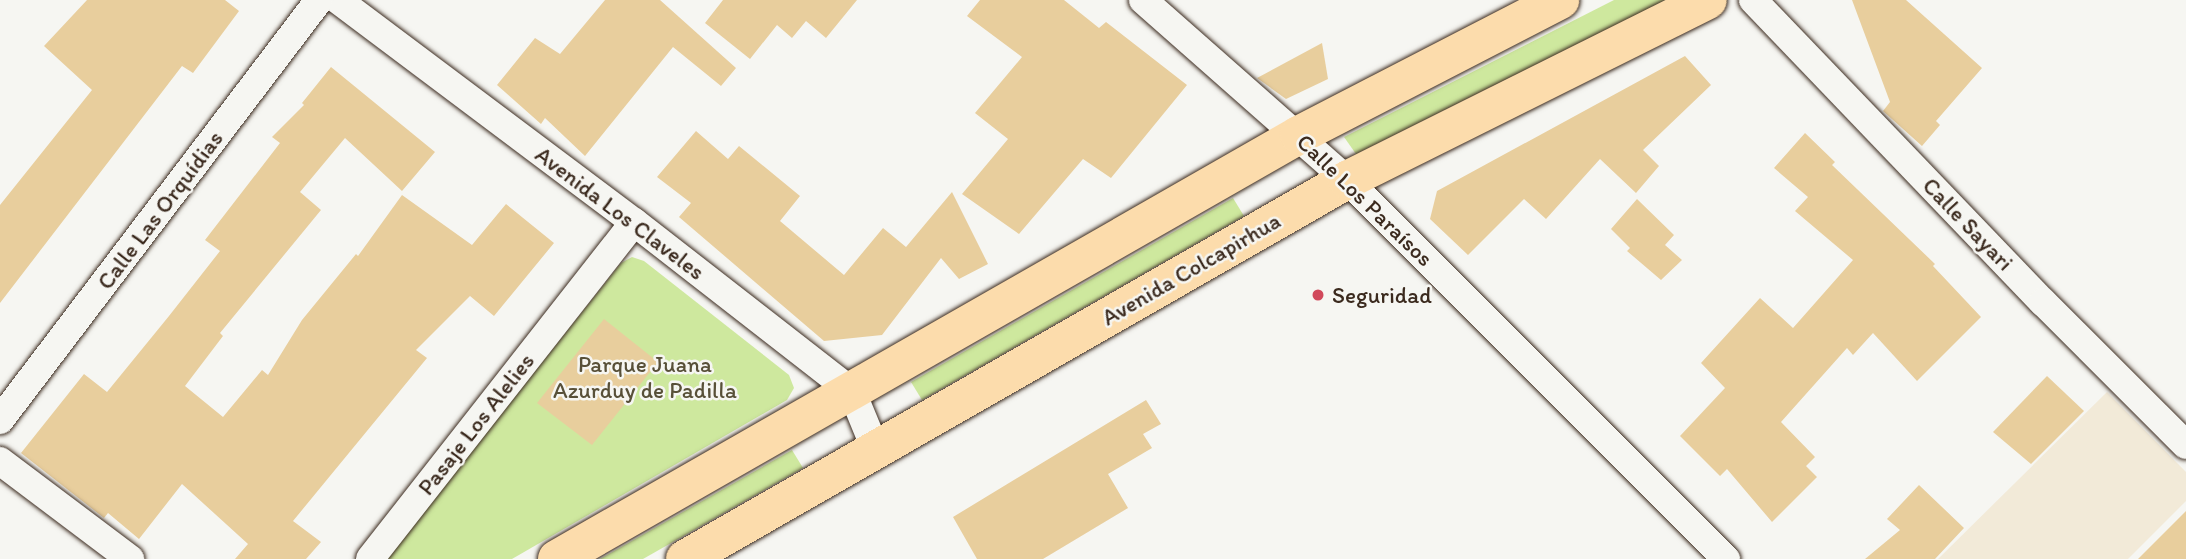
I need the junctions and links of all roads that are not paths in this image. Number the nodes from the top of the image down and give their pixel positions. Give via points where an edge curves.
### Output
1 (319, 0) edge
2 (338, 0) edge
3 (1143, 0) edge
4 (1560, 0) edge
5 (1708, 0) edge
6 (1753, 0) edge
7 (1299, 135) junction
8 (1347, 180) junction
9 (634, 222) junction
10 (852, 392) junction
11 (0, 420) edge
12 (2186, 445) edge
13 (876, 448) junction
14 (0, 461) edge
15 (130, 559) edge
16 (370, 559) edge
17 (557, 559) edge
18 (685, 559) edge
19 (1726, 559) edge

1 - 11 street, Calle Las Orquídias
2 - 9 street, Avenida Los Claveles
3 - 7 street, Calle Los Paraísos
4 - 7 main road
5 - 8 main road, Avenida Colcapirhua
6 - 12 street, Calle Sayari
7 - 8 street, Calle Los Paraísos
7 - 10 main road
8 - 13 main road, Avenida Colcapirhua
8 - 19 street, Calle Los Paraísos
9 - 10 street, Avenida Los Claveles
9 - 16 street, Pasaje Los Alelies
10 - 13 street, Avenida Los Claveles
10 - 17 main road
13 - 18 main road, Avenida Colcapirhua
14 - 15 street

